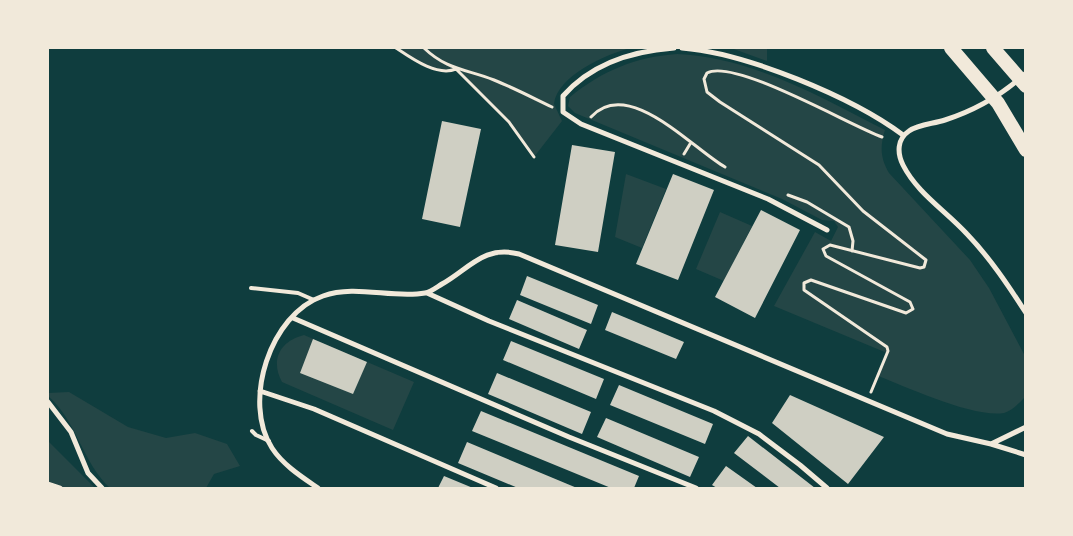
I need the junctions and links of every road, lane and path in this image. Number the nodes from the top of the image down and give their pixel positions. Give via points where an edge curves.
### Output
1 (396, 48) edge
2 (424, 48) edge
3 (674, 48) edge
4 (682, 48) edge
5 (993, 48) edge
6 (954, 51) edge
7 (456, 69) junction
8 (1026, 73) edge
9 (1026, 86) edge
10 (564, 112) junction
11 (586, 126) junction
12 (903, 135) junction
13 (899, 143) junction
14 (1026, 150) edge
15 (534, 157) dead end
16 (726, 168) dead end
17 (782, 192) dead end
18 (827, 230) dead end
19 (852, 251) junction
20 (251, 288) dead end
21 (427, 293) junction
22 (314, 300) junction
23 (1026, 313) edge
24 (292, 318) junction
25 (260, 391) junction
26 (868, 400) junction
27 (48, 402) edge
28 (1026, 427) edge
29 (252, 430) dead end
30 (269, 442) junction
31 (991, 444) junction
32 (1026, 455) edge
33 (48, 484) edge
34 (60, 488) edge
35 (102, 488) edge
36 (318, 488) edge
37 (496, 488) edge
38 (696, 488) edge
39 (827, 488) edge

1 - 7 path via 416,62 449,72
2 - 7 path
3 - 10 street via 636,53 594,70 574,83 564,96
4 - 12 street via 731,55 794,79 885,122
5 - 9 highway
6 - 14 highway via 998,103
7 - 10 path via 474,72
7 - 15 path via 509,122
8 - 12 street via 1004,93 968,112 917,127
10 - 11 street
11 - 16 path via 602,108 625,105 639,109 653,115
11 - 18 street via 768,199
12 - 13 street
13 - 19 path via 746,76 719,69 707,73 704,79 707,92 819,165 863,211 902,244 924,257 926,264 920,268
13 - 23 street via 902,164 915,182 994,266
17 - 19 path via 807,202 848,227 853,241
19 - 26 path via 830,245 824,249 826,256 912,306 906,313 811,280 804,283 804,290 887,347
20 - 22 lane via 298,294
21 - 22 street via 364,291 324,295
21 - 26 street via 487,254 508,251
21 - 39 street via 489,321 714,410 759,434
22 - 24 street
24 - 25 street via 272,346
24 - 38 street
25 - 30 street via 261,419
25 - 37 street via 314,409
26 - 31 street via 947,434
27 - 35 street via 72,432 88,473
28 - 31 street
29 - 30 lane
30 - 36 street via 291,469
31 - 32 street
33 - 34 street

